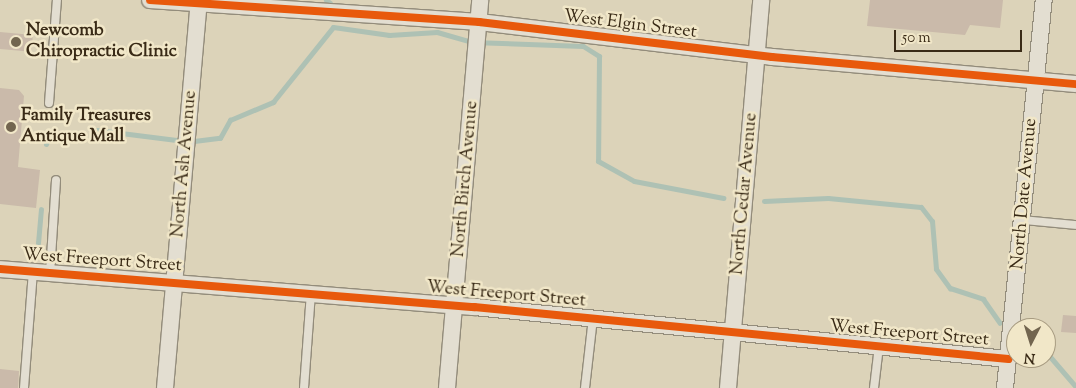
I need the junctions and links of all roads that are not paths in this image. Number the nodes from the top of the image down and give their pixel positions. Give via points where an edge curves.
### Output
1 (58, 0) edge
2 (150, 0) edge
3 (480, 0) edge
4 (761, 0) edge
5 (1044, 0) edge
6 (199, 2) edge
7 (479, 28) junction
8 (756, 55) junction
9 (1036, 80) junction
10 (1076, 84) edge
11 (49, 103) dead end
12 (56, 180) dead end
13 (1024, 220) junction
14 (1076, 225) edge
15 (0, 269) edge
16 (33, 272) junction
17 (50, 272) junction
18 (174, 282) junction
19 (311, 293) junction
20 (455, 305) junction
21 (593, 318) junction
22 (1013, 318) edge
23 (733, 333) junction
24 (879, 346) junction
25 (1006, 359) edge
26 (1007, 368) edge
27 (24, 388) edge
28 (165, 388) edge
29 (304, 388) edge
30 (447, 388) edge
31 (585, 388) edge
32 (728, 388) edge
33 (874, 388) edge
34 (1005, 388) edge

1 - 11 lane
2 - 6 street, West Elgin Street
3 - 7 street, North Birch Avenue
4 - 8 street, North Cedar Avenue
5 - 9 street, North Date Avenue
6 - 7 street, West Elgin Street
6 - 18 street, North Ash Avenue
7 - 8 street, West Elgin Street
7 - 20 street, North Birch Avenue
8 - 9 street, West Elgin Street
8 - 23 street, North Cedar Avenue
9 - 10 street, West Elgin Street
9 - 13 street, North Date Avenue
12 - 17 lane
13 - 14 lane
13 - 22 street, North Date Avenue
15 - 16 street, West Freeport Street
16 - 17 street, West Freeport Street
16 - 27 lane
17 - 18 street, West Freeport Street
18 - 19 street, West Freeport Street
18 - 28 street, North Ash Avenue
19 - 20 street, West Freeport Street
19 - 29 lane
20 - 21 street, West Freeport Street
20 - 30 street, North Birch Avenue
21 - 23 street, West Freeport Street
21 - 31 lane
23 - 24 street, West Freeport Street
23 - 32 street, North Cedar Avenue
24 - 25 street, West Freeport Street
24 - 33 lane
26 - 34 street, North Date Avenue

